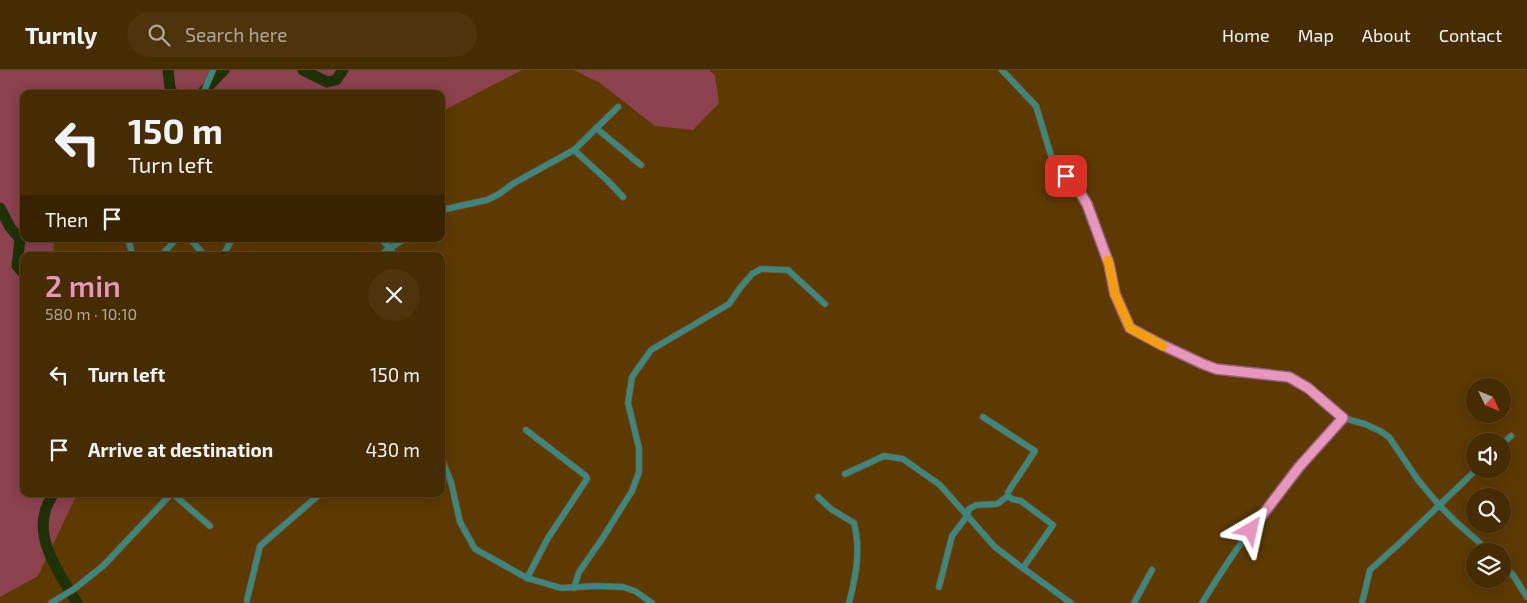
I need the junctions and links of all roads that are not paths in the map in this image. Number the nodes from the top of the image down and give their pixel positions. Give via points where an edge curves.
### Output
1 (213, 70) edge
2 (1002, 70) edge
3 (204, 89) dead end
4 (618, 108) dead end
5 (596, 128) junction
6 (574, 150) junction
7 (641, 165) dead end
8 (623, 197) dead end
9 (445, 211) edge
10 (173, 242) edge
11 (193, 242) edge
12 (384, 242) edge
13 (400, 242) edge
14 (390, 248) junction
15 (165, 252) edge
16 (201, 252) edge
17 (384, 252) edge
18 (392, 252) edge
19 (825, 304) dead end
20 (983, 417) dead end
21 (1343, 418) junction
22 (526, 430) dead end
23 (445, 467) edge
24 (845, 474) dead end
25 (1468, 478) edge
26 (1008, 496) junction
27 (169, 497) edge
28 (176, 497) edge
29 (317, 497) edge
30 (818, 497) dead end
31 (1439, 505) junction
32 (967, 516) junction
33 (210, 526) dead end
34 (1480, 543) edge
35 (1022, 568) junction
36 (1152, 570) dead end
37 (1511, 573) edge
38 (527, 578) junction
39 (939, 587) dead end
40 (574, 588) junction
41 (1527, 597) edge
42 (247, 600) dead end
43 (52, 603) edge
44 (652, 603) edge
45 (848, 603) edge
46 (1071, 603) edge
47 (1134, 603) edge
48 (1202, 603) edge
49 (1362, 603) edge

1 - 3 street
2 - 21 street via 1036,106 1052,162 1078,189 1087,204 1109,264 1115,294 1130,328 1216,369 1289,377 1308,388
4 - 5 street
5 - 6 street
5 - 7 street
6 - 8 street
6 - 9 street via 487,200
10 - 15 street
11 - 16 street
12 - 14 street
13 - 14 street
14 - 17 street
14 - 18 street
19 - 40 street via 788,270 761,270 752,274 729,304 651,350 632,377 628,403 639,448 639,472 632,491 579,572
20 - 26 street via 1035,451
21 - 31 street via 1365,424 1389,437
21 - 48 street via 1269,505
22 - 38 street via 587,479 548,538
23 - 38 street via 460,522 475,549
24 - 32 street via 884,456 903,459 940,485
25 - 31 street
26 - 32 street via 997,504 976,505 969,509
26 - 35 street via 1021,501 1053,525
27 - 43 street via 103,566
28 - 33 street
29 - 42 street via 260,546
30 - 45 street via 854,523 857,535 856,576
31 - 34 street
31 - 49 street via 1370,570
32 - 35 street via 995,547
32 - 39 street via 952,536
35 - 46 street
36 - 47 street
37 - 41 street
38 - 40 street via 561,588
40 - 44 street via 623,587

